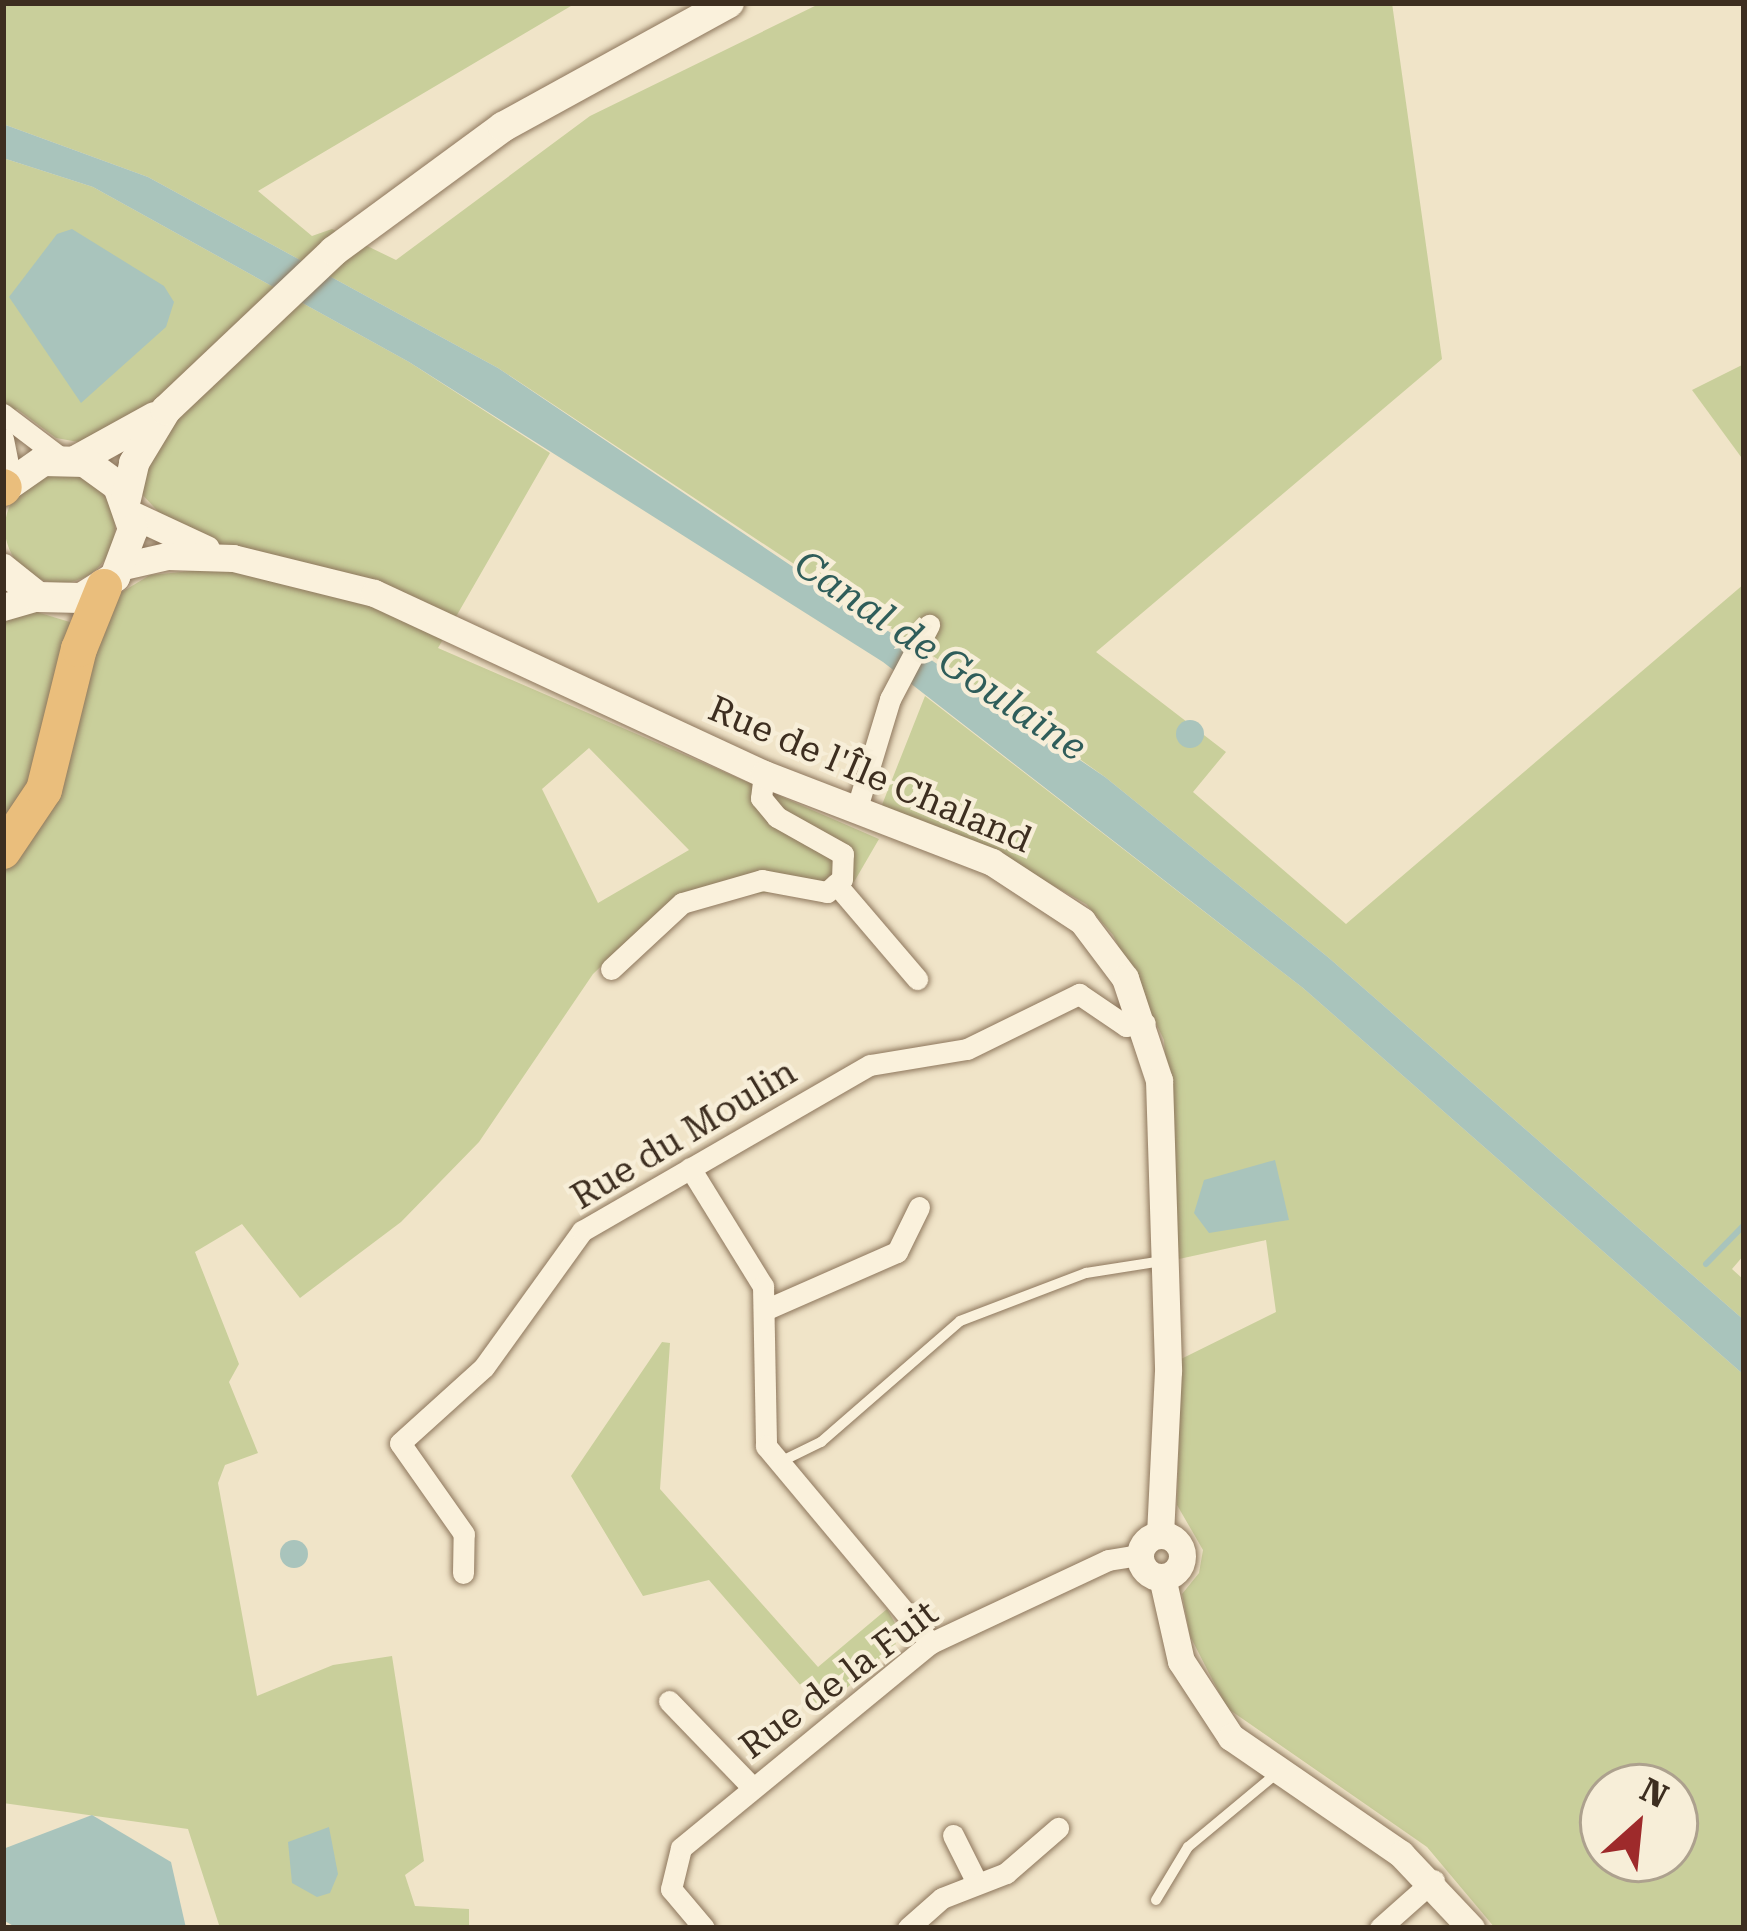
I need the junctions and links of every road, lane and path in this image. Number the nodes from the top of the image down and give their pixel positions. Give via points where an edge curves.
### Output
1 (729, 3) edge
2 (166, 410) junction
3 (3, 414) edge
4 (3, 439) edge
5 (69, 459) junction
6 (5, 486) edge
7 (129, 507) junction
8 (233, 558) junction
9 (3, 569) edge
10 (113, 576) junction
11 (38, 596) junction
12 (3, 608) edge
13 (924, 630) dead end
14 (764, 774) junction
15 (856, 811) junction
16 (3, 851) edge
17 (836, 884) junction
18 (610, 969) dead end
19 (917, 980) dead end
20 (1145, 1023) junction
21 (690, 1168) junction
22 (919, 1207) dead end
23 (1167, 1260) junction
24 (767, 1310) junction
25 (779, 1462) junction
26 (1150, 1545) junction
27 (463, 1574) dead end
28 (931, 1643) junction
29 (669, 1701) dead end
30 (1277, 1773) junction
31 (752, 1786) junction
32 (1058, 1828) dead end
33 (953, 1835) dead end
34 (1434, 1880) junction
35 (977, 1882) junction
36 (1156, 1900) dead end
37 (704, 1928) edge
38 (908, 1928) edge
39 (1380, 1928) edge
40 (1471, 1928) edge

1 - 2 main road via 503,127 334,251
2 - 5 main road
2 - 7 main road via 134,463
3 - 5 street via 24,437
4 - 6 street
5 - 6 main road
5 - 7 main road via 106,474
7 - 8 street, Rue de l'Île Chaland
7 - 10 main road
8 - 10 street, Rue de l'Île Chaland via 167,556
8 - 14 street, Rue de l'Île Chaland via 303,571 410,608
9 - 11 main road
10 - 11 main road via 72,600
10 - 16 highway via 79,649 44,790
11 - 12 street
13 - 15 street via 890,699
14 - 15 street, Rue de l'Île Chaland
14 - 17 street via 761,798 777,817 843,854
15 - 20 street, Rue de l'Île Chaland via 1046,890 1114,958
17 - 18 street via 827,892 762,880 682,903
17 - 19 street
20 - 21 street, Rue du Moulin via 1126,1026 1079,994 967,1049 870,1065
20 - 23 street, Rue de l'Île Chaland via 1160,1090
21 - 24 street via 763,1286
21 - 27 street, Rue du Moulin via 582,1231 484,1367 404,1435 403,1454 464,1534
22 - 24 street via 897,1252
23 - 25 lane via 1086,1273 960,1321 821,1442
23 - 26 street, Rue de l'Île Chaland
24 - 25 street via 761,1435
25 - 28 street
26 - 28 street, Rue de la Fuit
26 - 30 street, Rue de l'Île Chaland via 1177,1542 1182,1557 1162,1577 1165,1614 1194,1685 1232,1737
28 - 31 street, Rue de la Fuit
29 - 31 street
30 - 34 street
30 - 36 lane via 1189,1847
31 - 37 street, Rue de la Fuit via 672,1862 670,1889
32 - 35 street via 1006,1874
33 - 35 street
34 - 39 street
34 - 40 street
35 - 38 street via 942,1898

